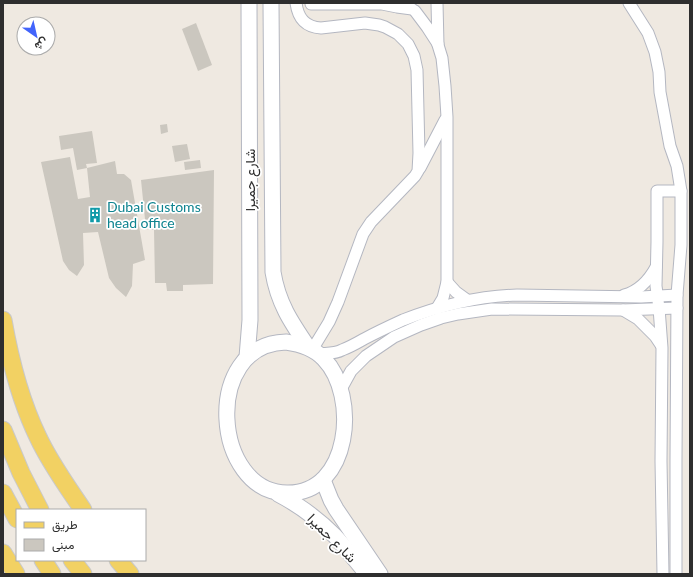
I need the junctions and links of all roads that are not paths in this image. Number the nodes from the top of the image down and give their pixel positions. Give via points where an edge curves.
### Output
1 (249, 3) edge
2 (271, 3) edge
3 (296, 3) edge
4 (436, 3) edge
5 (629, 3) edge
6 (312, 4) dead end
7 (384, 4) edge
8 (412, 8) edge
9 (438, 45) junction
10 (446, 118) junction
11 (418, 171) junction
12 (681, 191) junction
13 (656, 266) junction
14 (447, 282) junction
15 (677, 295) junction
16 (657, 296) junction
17 (618, 297) junction
18 (467, 300) junction
19 (437, 308) junction
20 (659, 308) junction
21 (677, 308) junction
22 (622, 310) junction
23 (3, 320) edge
24 (662, 348) junction
25 (313, 350) junction
26 (247, 357) junction
27 (340, 391) junction
28 (3, 430) edge
29 (46, 453) junction
30 (323, 480) junction
31 (275, 492) junction
32 (3, 493) edge
33 (39, 509) edge
34 (71, 509) edge
35 (82, 509) edge
36 (16, 517) edge
37 (44, 561) edge
38 (73, 561) edge
39 (107, 561) edge
40 (119, 561) edge
41 (52, 574) edge
42 (83, 574) edge
43 (118, 574) edge
44 (130, 574) edge
45 (366, 574) edge
46 (380, 574) edge
47 (663, 574) edge
48 (676, 574) edge

1 - 26 street, شارع جميرا via 250,333
2 - 25 street, شارع جميرا via 273,272 286,313
3 - 11 street via 300,18 311,27 379,25 398,34 408,44 417,70
4 - 8 street via 426,12
4 - 9 street
5 - 12 street via 646,29 655,52 670,146 677,166
6 - 7 street
7 - 8 street
8 - 9 street
9 - 10 street via 444,72
10 - 11 street
10 - 14 street
11 - 25 street via 363,234 336,307
12 - 13 street via 657,191
12 - 15 street via 681,245
13 - 16 street
13 - 17 street via 651,276 637,290
14 - 18 street
14 - 19 street via 443,298
15 - 16 street
15 - 21 street
16 - 17 street
16 - 20 street
17 - 18 street via 499,295
18 - 19 street
19 - 25 street via 386,328 342,351 330,354
20 - 21 street
20 - 22 street
20 - 24 street
21 - 48 street
22 - 24 street via 638,318 655,336
22 - 27 street via 492,309 441,318 394,337 366,356 352,371
23 - 29 main road via 20,393
24 - 47 street
25 - 26 street via 293,343 276,343 261,347
25 - 27 street via 324,358 331,368
26 - 31 street via 236,371 230,388 227,412 229,438 235,456 248,476 260,486
27 - 30 street via 344,412 342,444 336,462
28 - 33 main road
29 - 34 main road
29 - 35 main road
30 - 31 street via 311,488 297,492
30 - 46 street, شارع جميرا via 336,509
31 - 45 street, شارع جميرا via 301,507 324,526
32 - 36 main road
37 - 41 main road
38 - 42 main road
39 - 43 main road
40 - 44 main road

